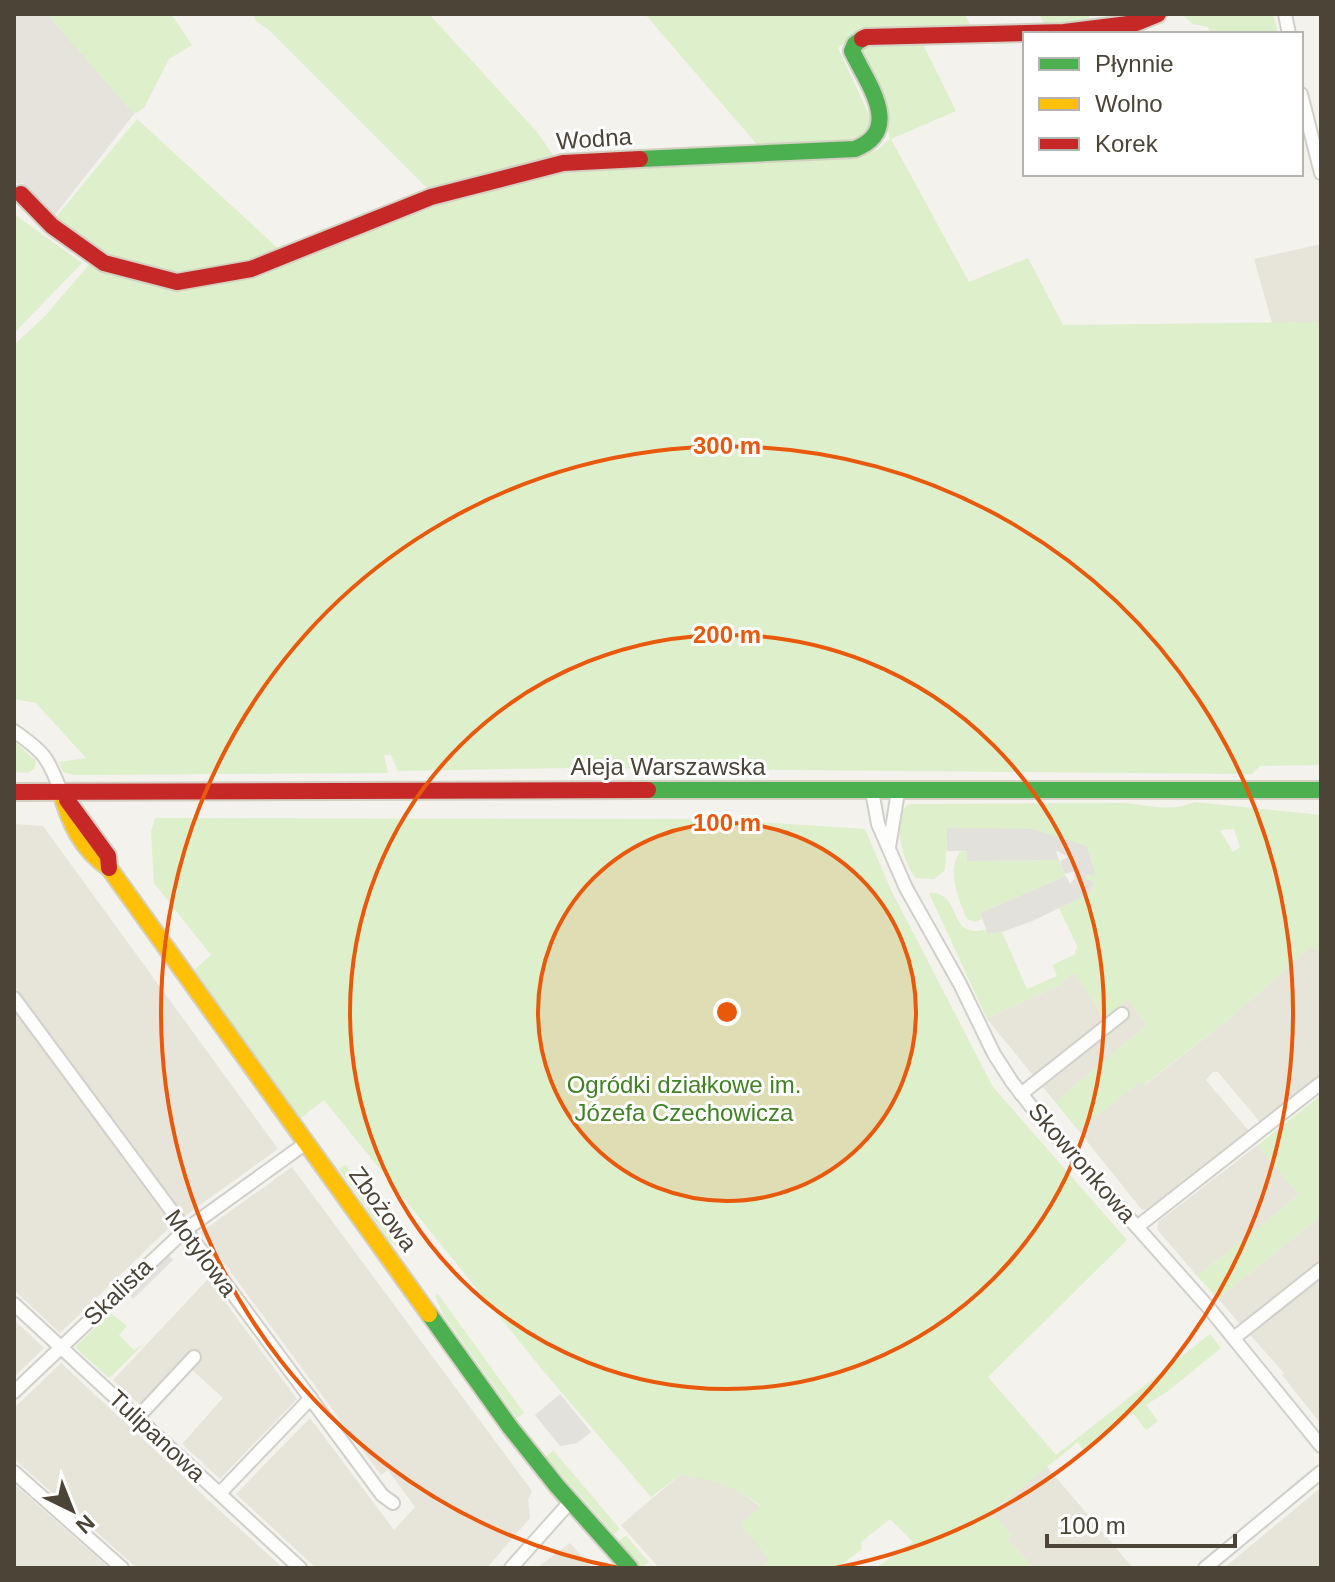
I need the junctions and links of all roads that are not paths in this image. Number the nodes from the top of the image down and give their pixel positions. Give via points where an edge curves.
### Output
1 (1158, 14) edge
2 (1064, 32) edge
3 (1023, 33) edge
4 (1303, 102) edge
5 (1321, 173) edge
6 (21, 194) dead end
7 (14, 731) edge
8 (1321, 790) edge
9 (872, 791) junction
10 (14, 792) edge
11 (61, 792) junction
12 (898, 792) junction
13 (889, 850) junction
14 (14, 998) edge
15 (1122, 1014) dead end
16 (1321, 1083) edge
17 (1021, 1094) junction
18 (306, 1143) junction
19 (1137, 1227) junction
20 (184, 1231) junction
21 (1321, 1269) edge
22 (14, 1304) edge
23 (1234, 1338) junction
24 (61, 1347) junction
25 (194, 1357) dead end
26 (14, 1392) edge
27 (311, 1398) junction
28 (138, 1417) junction
29 (1321, 1446) edge
30 (14, 1472) edge
31 (1321, 1472) edge
32 (220, 1493) junction
33 (570, 1502) junction
34 (393, 1503) dead end
35 (122, 1568) edge
36 (300, 1568) edge
37 (511, 1568) edge
38 (630, 1568) edge
39 (1205, 1568) edge

1 - 2 street, Wodna via 1132,25
3 - 6 street, Wodna via 866,37 855,44 853,58 881,113 877,135 855,149 563,163 431,197 251,269 177,282 104,263 52,226
4 - 5 street
7 - 11 street via 49,761
8 - 12 street, Aleja Warszawska
9 - 11 street, Aleja Warszawska
9 - 12 street, Aleja Warszawska
9 - 13 street, Skowronkowa
10 - 11 street, Aleja Warszawska
11 - 18 street, Zbożowa via 108,856 109,868
12 - 13 street
13 - 17 street, Skowronkowa via 994,1054
14 - 20 street, Motylowa
15 - 17 street
16 - 19 street
17 - 19 street, Skowronkowa
18 - 20 street, Skalista
18 - 33 street, Zbożowa
19 - 23 street, Skowronkowa
20 - 24 street, Skalista
20 - 27 street, Motylowa
21 - 23 street
22 - 24 street, Tulipanowa
23 - 29 street, Skowronkowa
24 - 26 street, Skalista
24 - 28 street, Tulipanowa
25 - 28 street
27 - 32 street
27 - 34 street, Motylowa
28 - 32 street, Tulipanowa
30 - 35 street
31 - 39 street
32 - 36 street, Tulipanowa
33 - 37 street
33 - 38 street, Zbożowa

